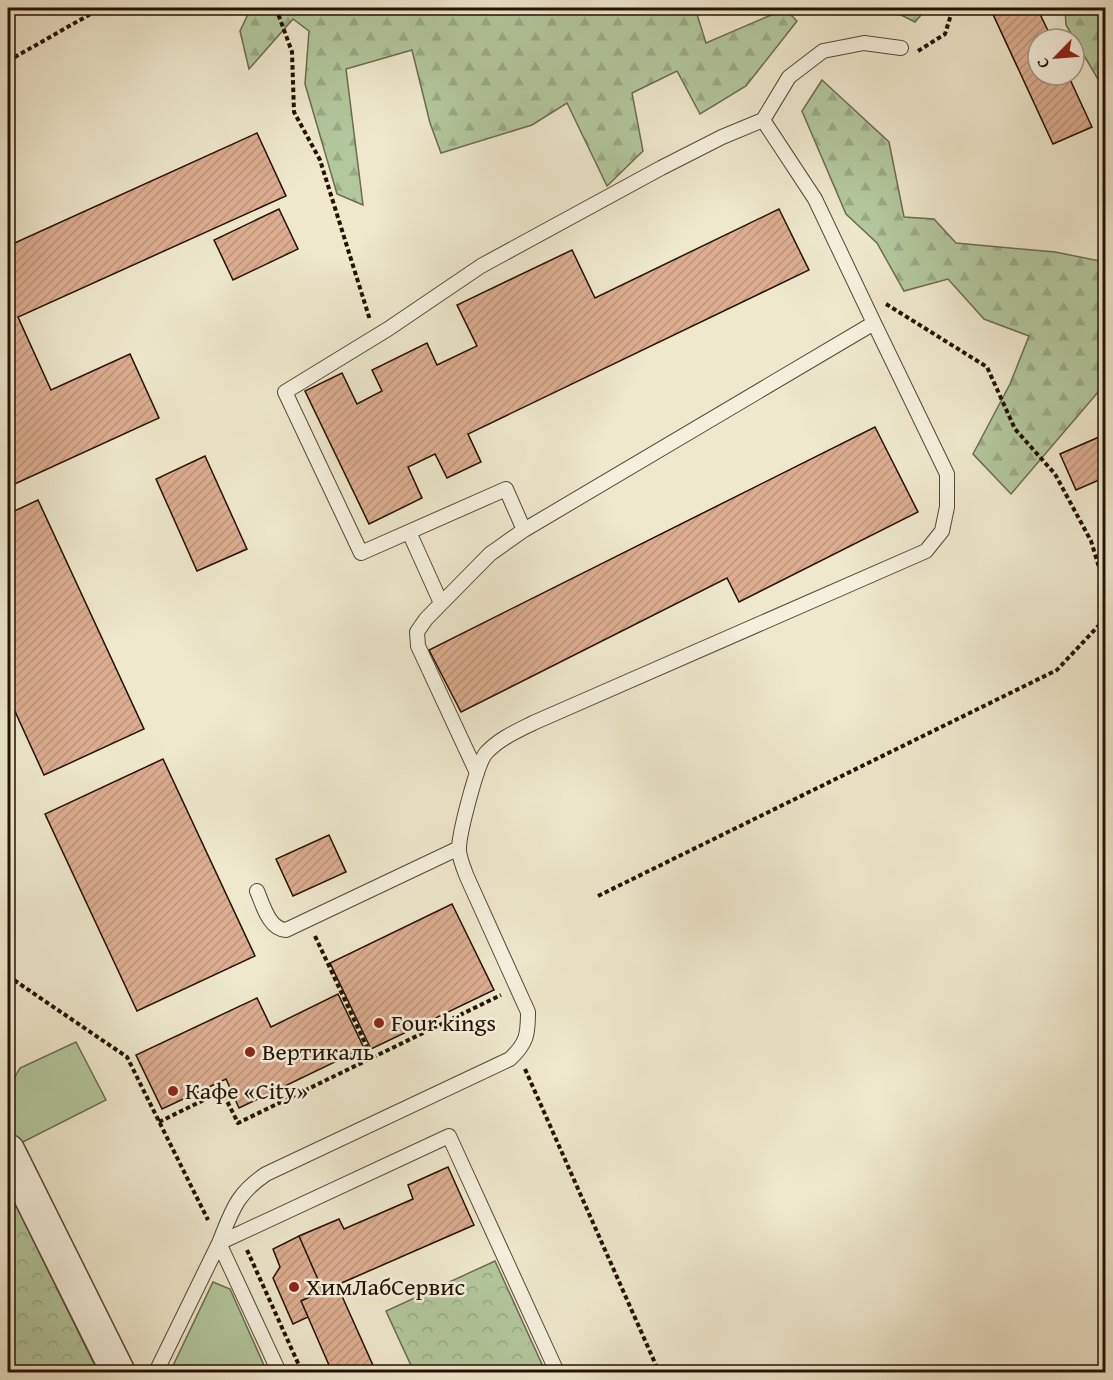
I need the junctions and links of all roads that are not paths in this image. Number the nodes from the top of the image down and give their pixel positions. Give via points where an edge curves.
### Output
1 (901, 48) road end
2 (763, 120) junction
3 (874, 323) junction
4 (524, 530) junction
5 (409, 532) junction
6 (441, 603) junction
7 (477, 773) junction
8 (459, 848) junction
9 (257, 891) dead end
10 (8, 1151) edge
11 (219, 1243) junction
12 (118, 1372) edge
13 (156, 1372) edge
14 (279, 1372) edge
15 (557, 1372) edge

1 - 2 lane via 864,43 823,51 789,77
2 - 3 lane via 815,199
2 - 5 lane via 660,168 481,266 285,392 361,554
3 - 4 lane
3 - 7 lane via 947,474 942,531 926,551 512,733 484,755
4 - 5 lane via 506,489
4 - 6 lane via 490,554
5 - 6 lane
6 - 7 lane via 417,632 418,646
7 - 8 lane
8 - 9 lane via 286,930 273,925
8 - 11 lane via 467,877 528,1012 523,1047 510,1059 266,1174 241,1194
10 - 12 street
11 - 13 lane
11 - 14 lane
11 - 15 lane via 449,1136

